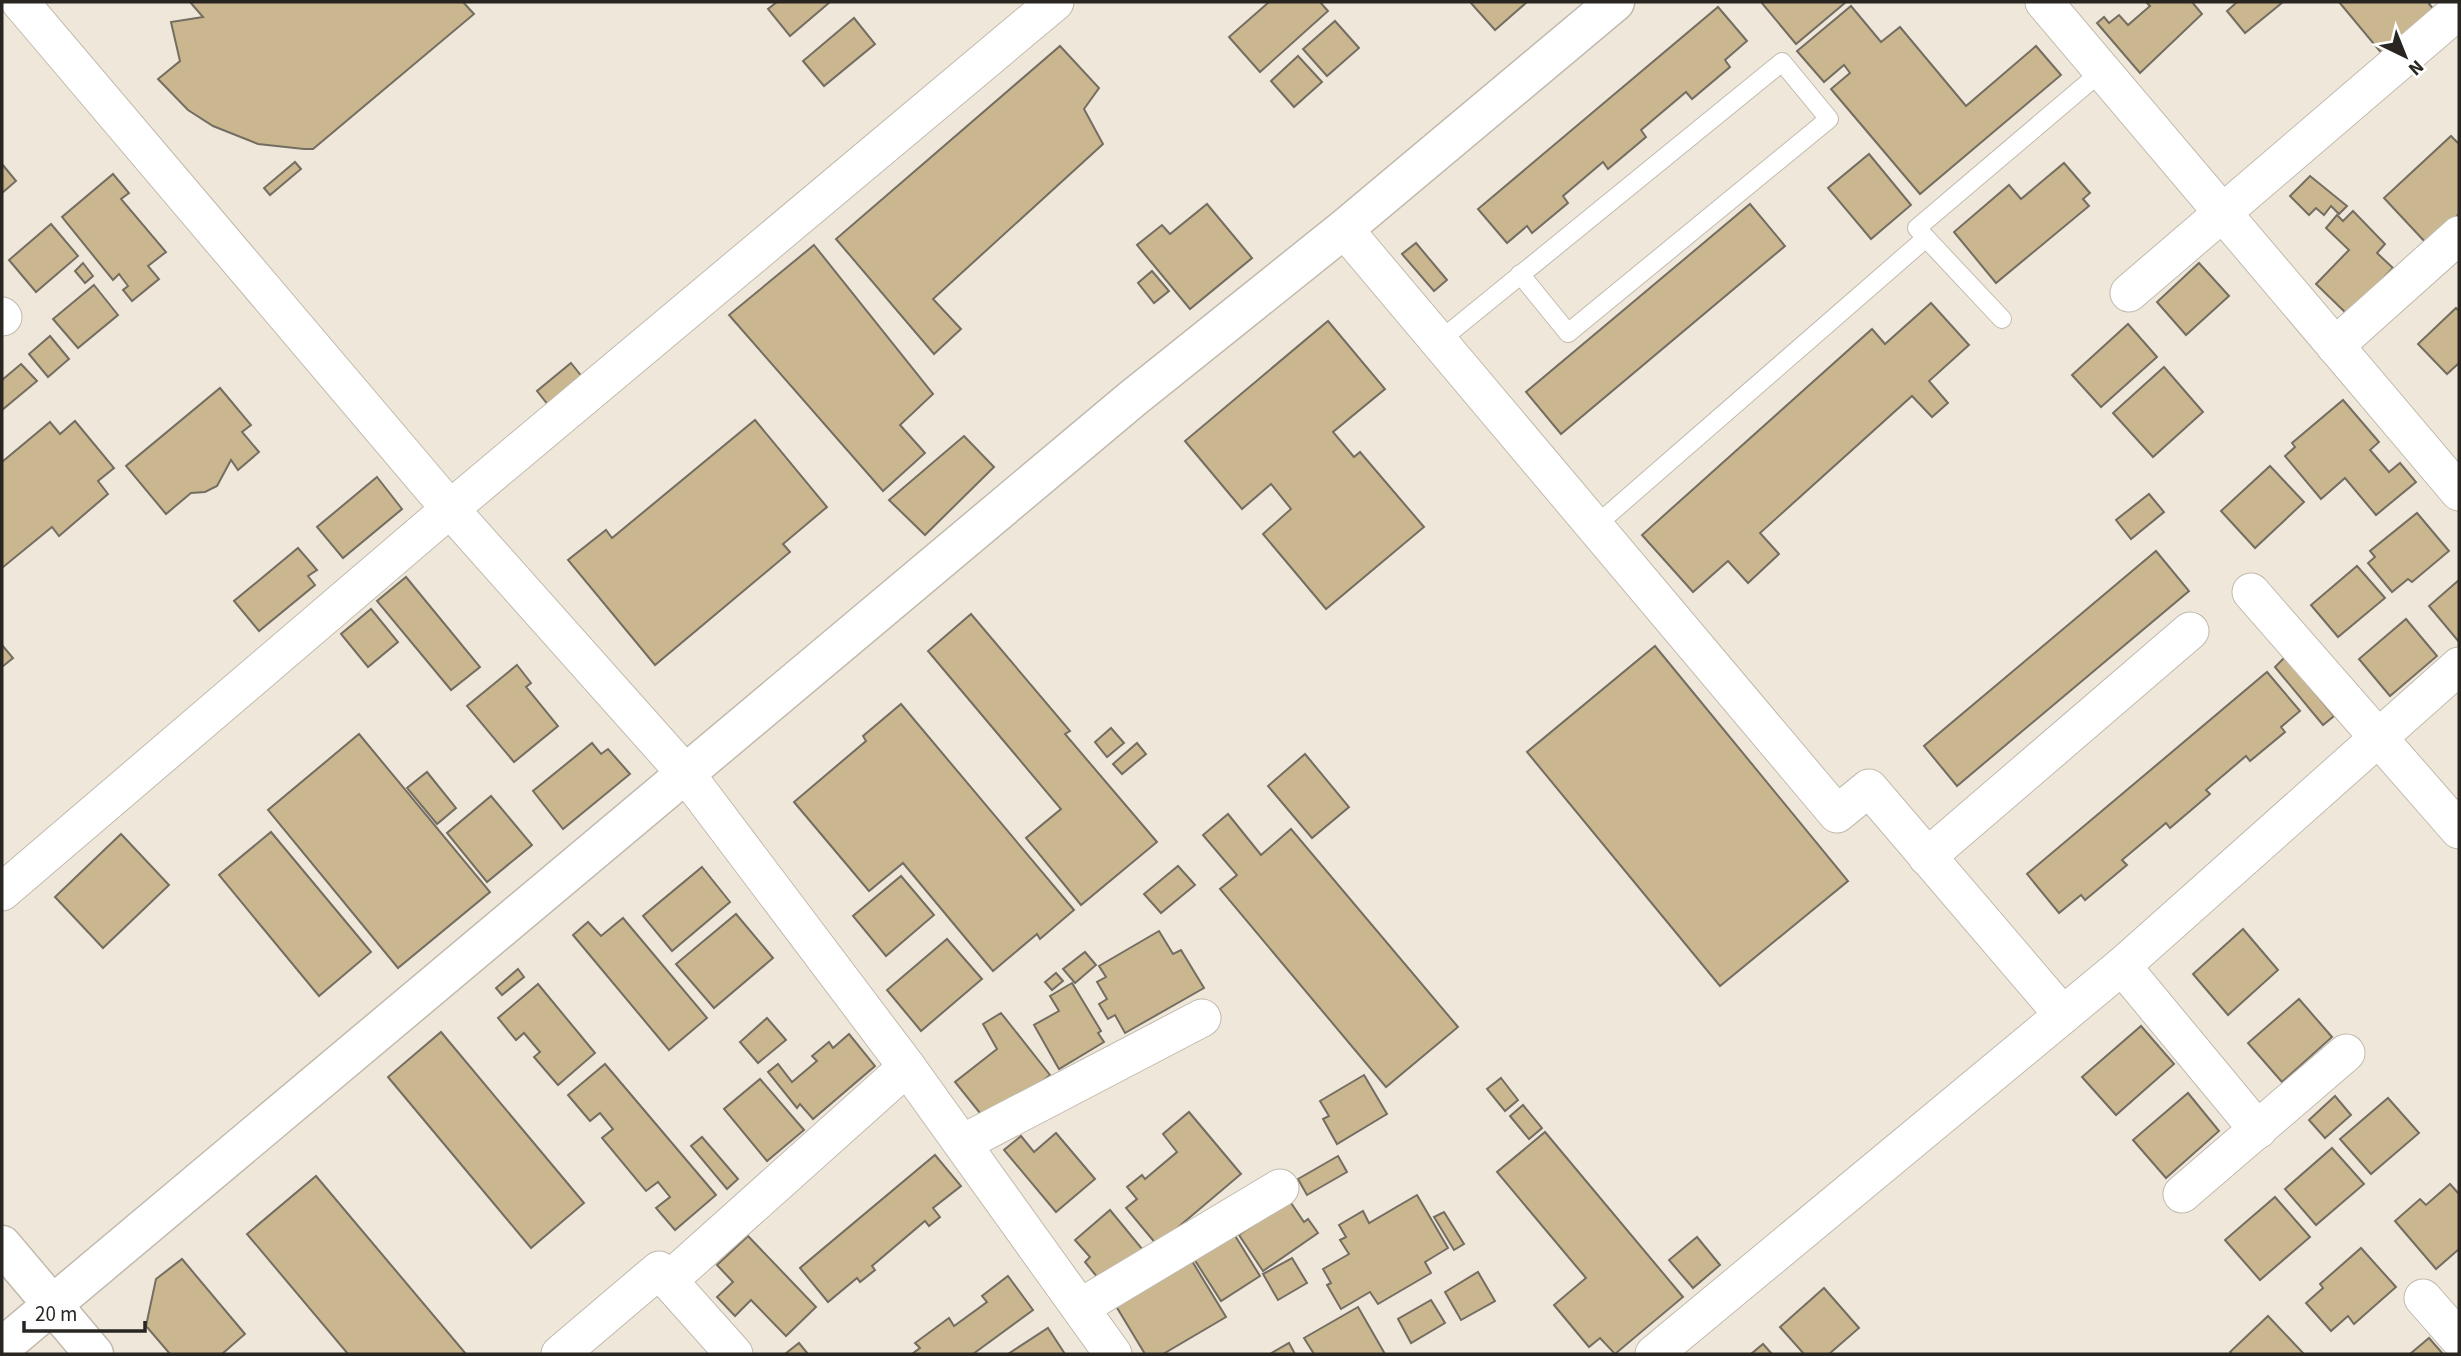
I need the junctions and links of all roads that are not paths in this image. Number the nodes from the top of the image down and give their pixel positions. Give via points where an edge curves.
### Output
1 (20, 2) edge
2 (1055, 2) edge
3 (1615, 2) edge
4 (2050, 4) edge
5 (2459, 10) edge
6 (2102, 71) junction
7 (2224, 214) junction
8 (1344, 229) junction
9 (2459, 235) edge
10 (1926, 238) junction
11 (1520, 274) junction
12 (2129, 293) dead end
13 (2002, 319) dead end
14 (1438, 342) junction
15 (2335, 346) junction
16 (2459, 492) edge
17 (450, 509) junction
18 (1594, 527) junction
19 (2252, 592) dead end
20 (2190, 631) dead end
21 (2459, 666) edge
22 (2381, 736) junction
23 (686, 775) junction
24 (2459, 830) edge
25 (1927, 857) junction
26 (2, 892) edge
27 (2122, 966) junction
28 (2063, 1015) junction
29 (1202, 1018) dead end
30 (2346, 1053) dead end
31 (907, 1067) junction
32 (2258, 1130) junction
33 (963, 1143) junction
34 (1280, 1188) dead end
35 (2182, 1194) dead end
36 (2, 1245) edge
37 (668, 1281) junction
38 (2423, 1298) dead end
39 (52, 1305) junction
40 (1081, 1307) junction
41 (2459, 1339) edge
42 (2, 1347) edge
43 (94, 1354) edge
44 (560, 1354) edge
45 (734, 1354) edge
46 (1113, 1354) edge
47 (1654, 1354) edge

1 - 17 street
2 - 17 street
3 - 8 street
4 - 6 street
5 - 7 street
6 - 7 street
6 - 10 lane via 1917,228
7 - 12 street
7 - 15 street
8 - 14 street
8 - 23 street via 1132,399
9 - 15 street
10 - 13 lane
10 - 18 lane
11 - 11 lane via 1782,62 1829,119 1568,333
11 - 14 lane
14 - 18 street
15 - 16 street
17 - 23 street
17 - 26 street
18 - 25 street via 1837,814 1868,788
19 - 22 street
20 - 25 street
21 - 22 street
22 - 24 street
22 - 27 street
23 - 31 street
23 - 39 street
25 - 28 street
27 - 28 street
27 - 32 street
28 - 47 street
29 - 33 street
30 - 32 street
31 - 33 street
31 - 37 street
32 - 35 street
33 - 40 street
34 - 40 street
36 - 39 street
37 - 44 street via 659,1270
37 - 45 street
38 - 41 street
39 - 42 street
39 - 43 street
40 - 46 street

